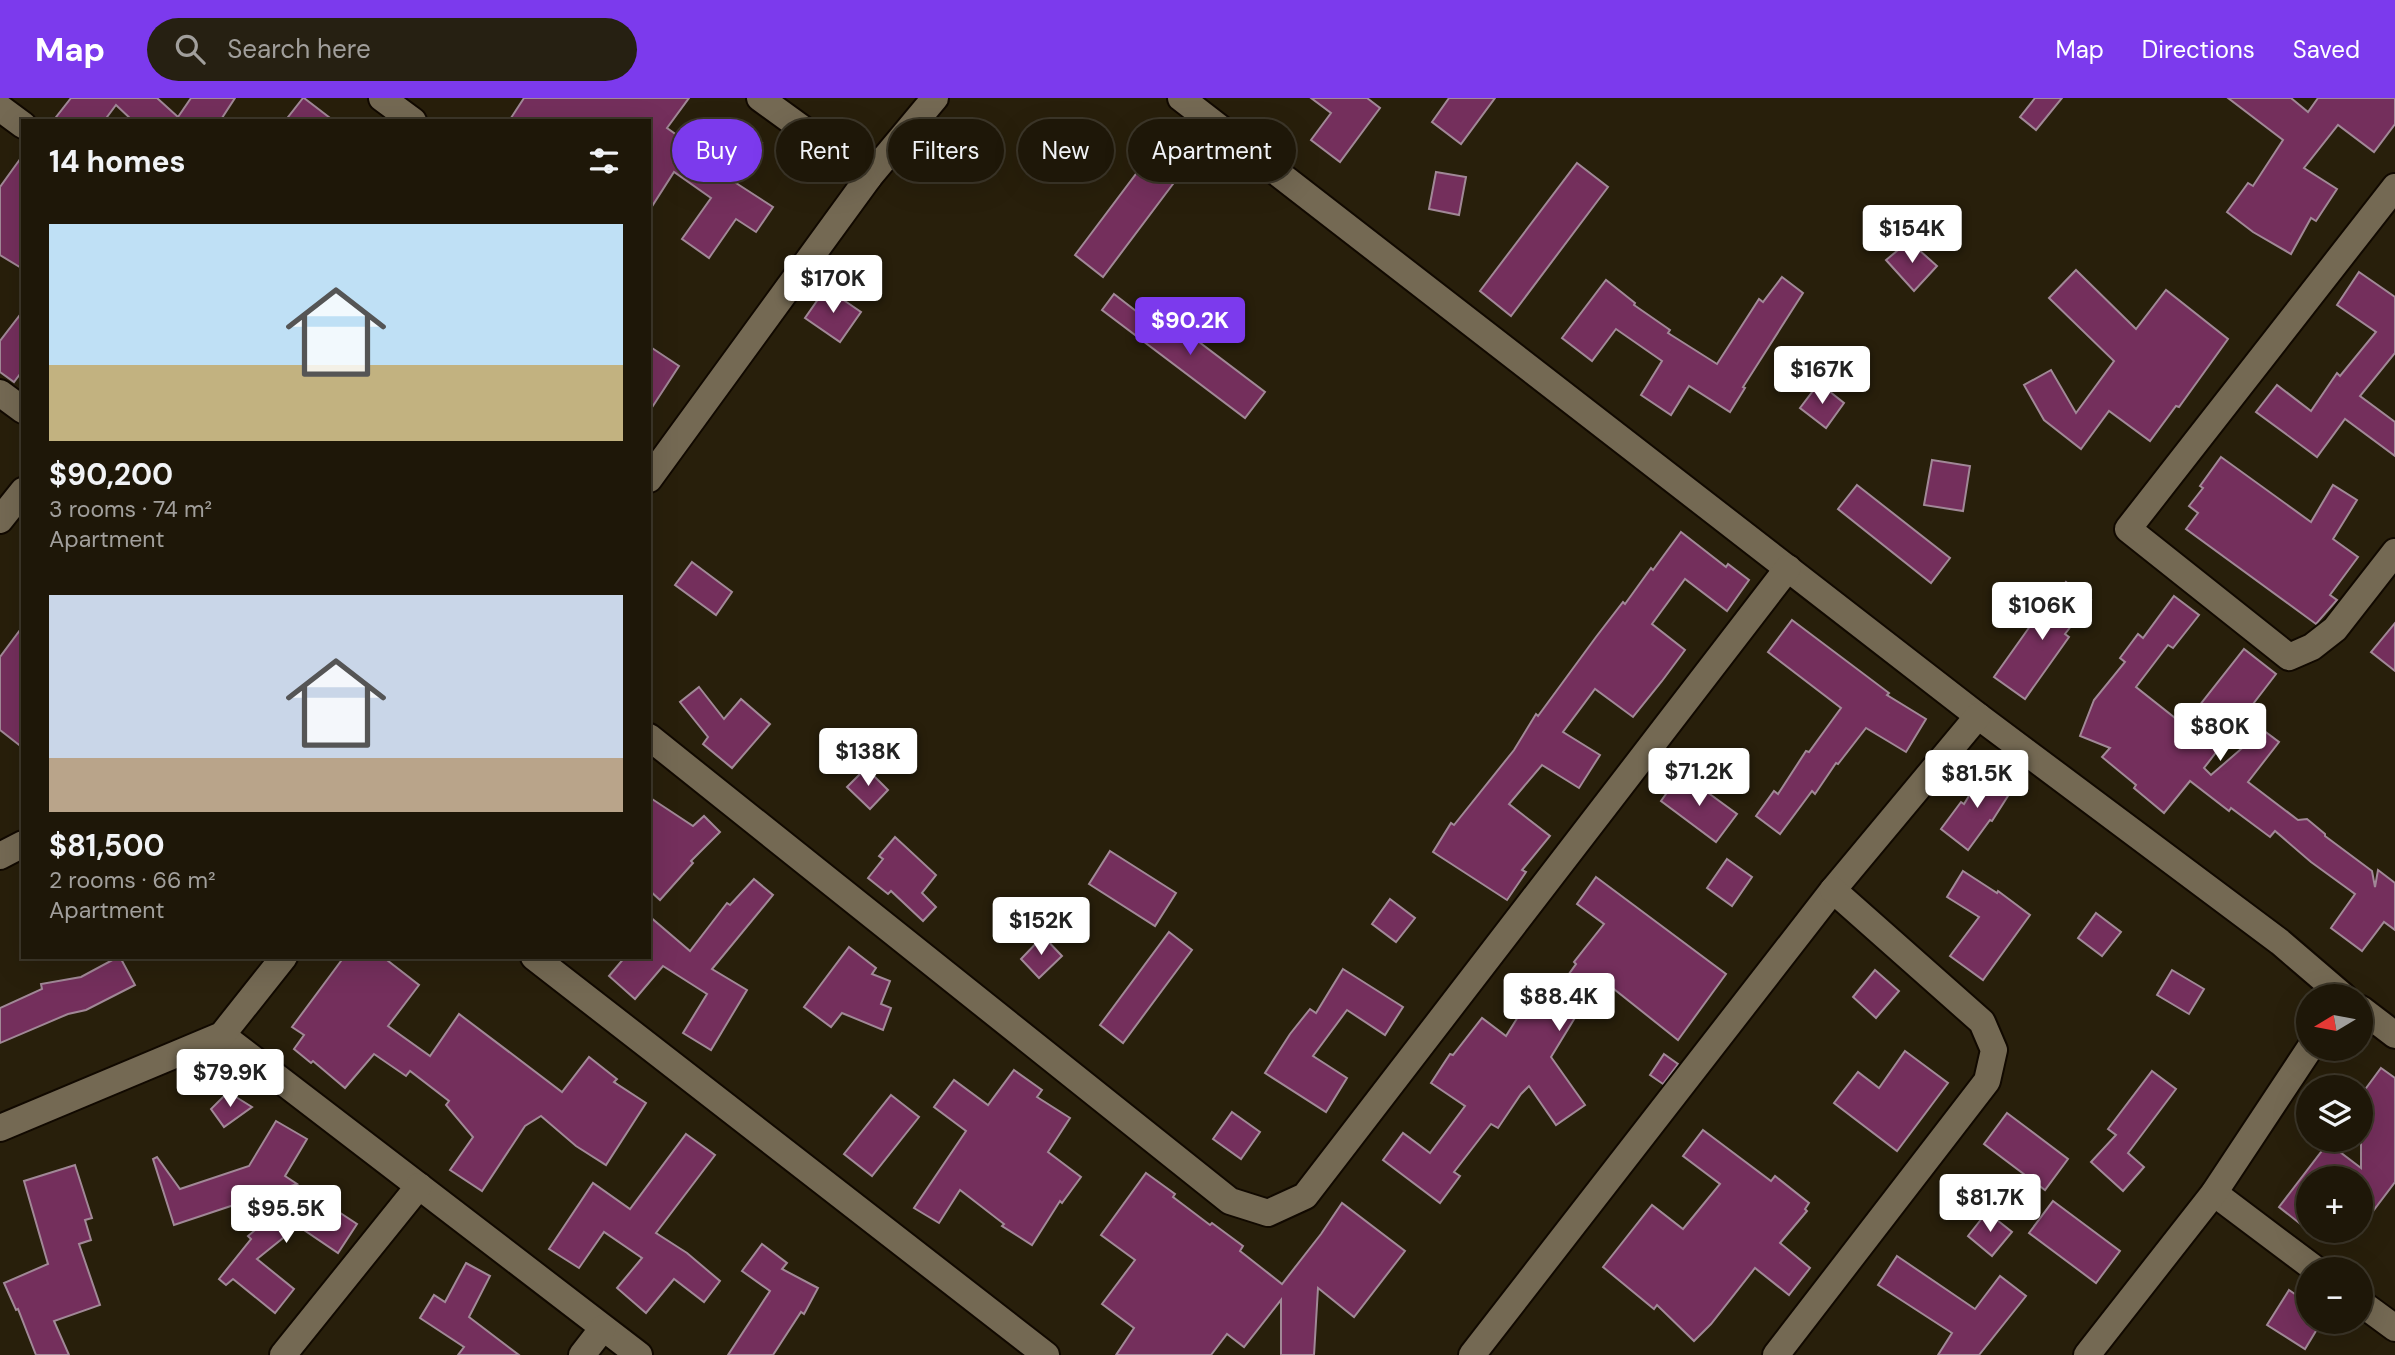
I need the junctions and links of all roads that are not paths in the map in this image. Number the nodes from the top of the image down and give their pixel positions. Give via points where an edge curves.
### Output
1 (382, 98) edge
2 (760, 98) edge
3 (934, 98) edge
4 (1181, 98) edge
5 (0, 108) edge
6 (410, 119) edge
7 (789, 119) edge
8 (21, 124) edge
9 (874, 171) edge
10 (865, 182) edge
11 (2394, 191) edge
12 (0, 393) edge
13 (21, 409) edge
14 (651, 476) edge
15 (21, 494) edge
16 (0, 520) edge
17 (2395, 552) edge
18 (1788, 568) junction
19 (1978, 716) junction
20 (651, 739) edge
21 (21, 845) edge
22 (0, 856) edge
23 (1833, 890) junction
24 (282, 959) edge
25 (537, 959) edge
26 (2329, 984) edge
27 (2373, 1018) edge
28 (222, 1035) junction
29 (2395, 1035) edge
30 (2301, 1061) edge
31 (0, 1128) edge
32 (419, 1186) junction
33 (2214, 1193) junction
34 (2299, 1257) edge
35 (2373, 1312) edge
36 (603, 1328) junction
37 (2395, 1328) edge
38 (283, 1355) edge
39 (582, 1355) edge
40 (639, 1355) edge
41 (1046, 1355) edge
42 (1472, 1355) edge
43 (1776, 1355) edge
44 (2087, 1355) edge

1 - 6 street
2 - 7 street
3 - 9 street
4 - 18 street
5 - 8 street
10 - 14 street
11 - 17 street via 2128,529 2289,657 2336,629
12 - 13 street
15 - 16 street
18 - 19 street
18 - 20 street via 1305,1196 1268,1213 1230,1201
19 - 23 street
19 - 26 street via 2280,942
21 - 22 street
23 - 42 street
23 - 43 street via 1982,1022 1994,1050 1987,1082
24 - 28 street
25 - 41 street
27 - 29 street
28 - 31 street
28 - 32 street
30 - 33 street
32 - 36 street
32 - 38 street
33 - 34 street
33 - 44 street
35 - 37 street
36 - 39 street
36 - 40 street

